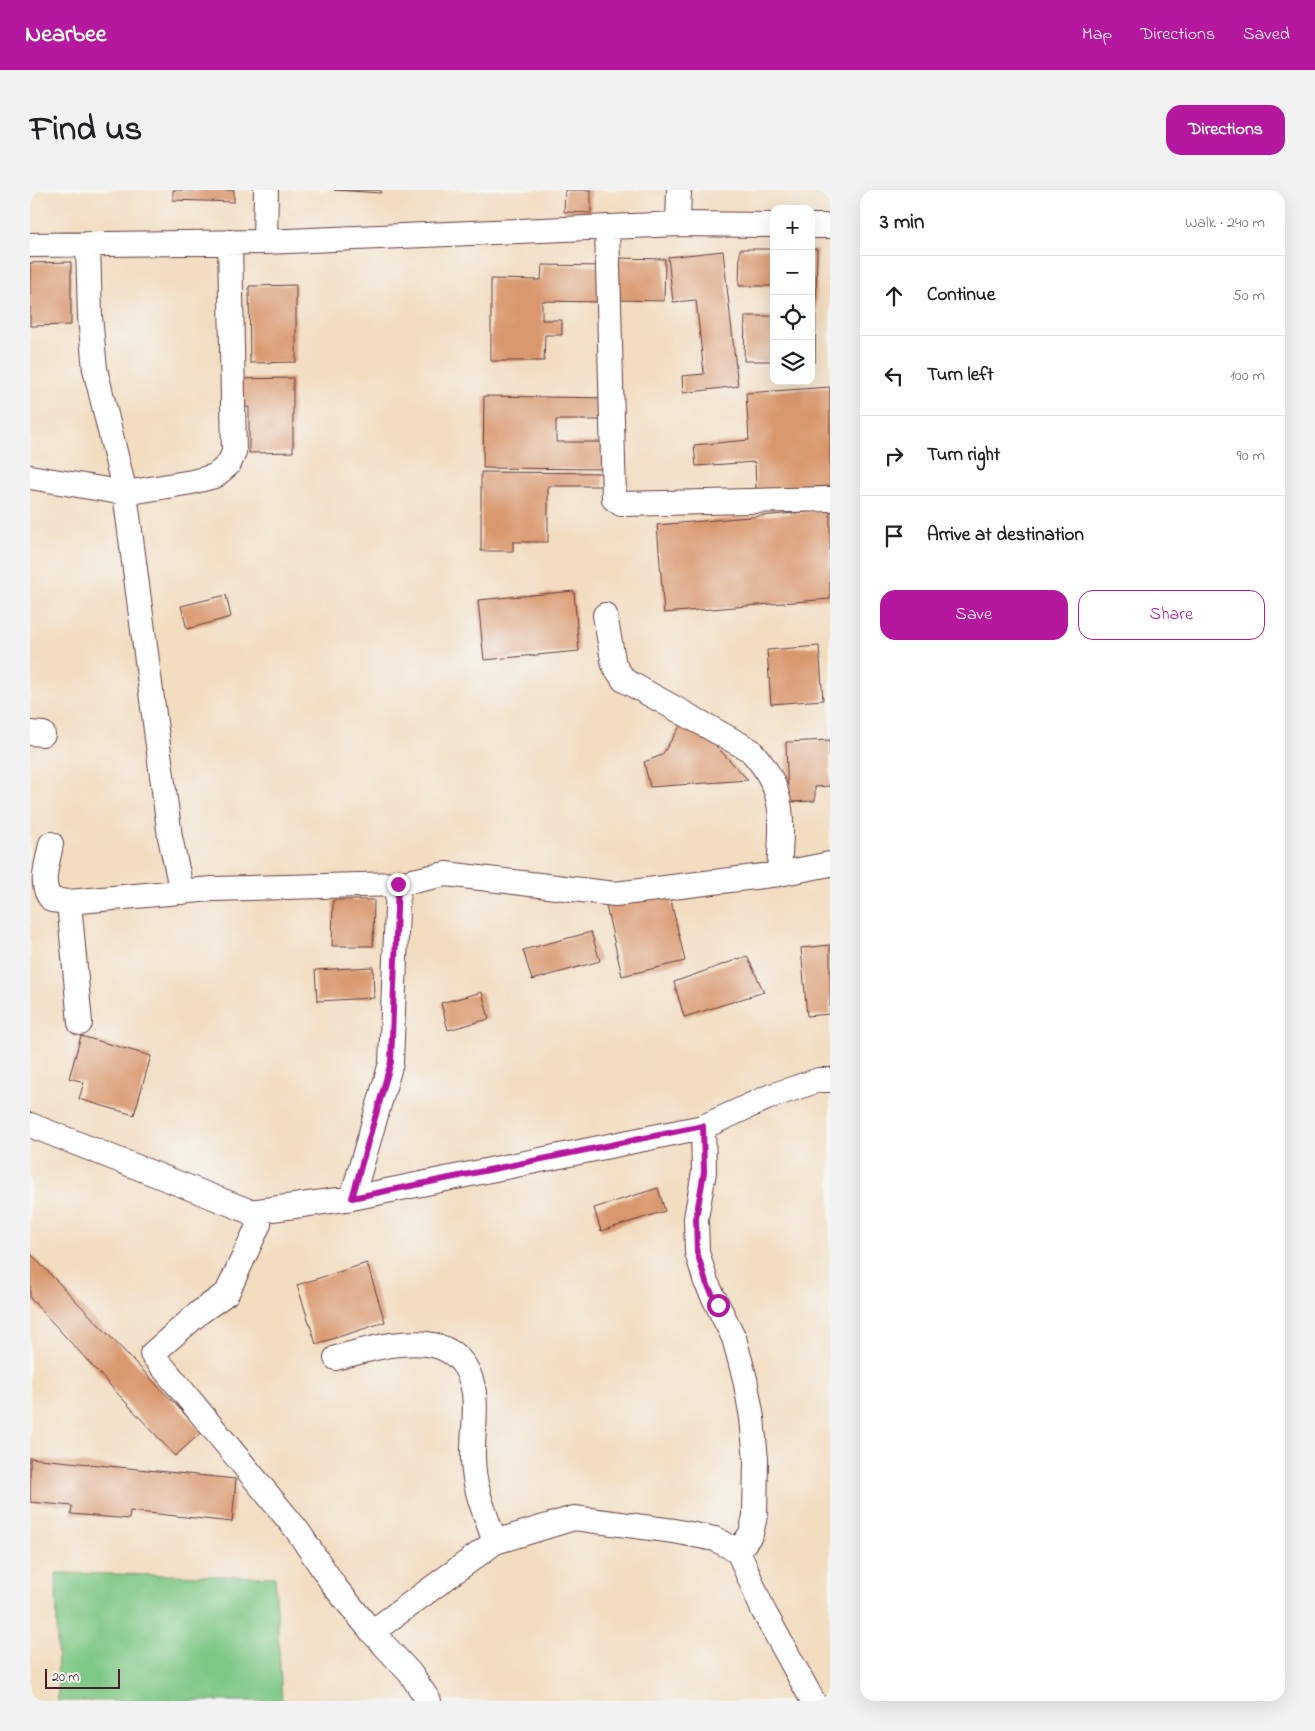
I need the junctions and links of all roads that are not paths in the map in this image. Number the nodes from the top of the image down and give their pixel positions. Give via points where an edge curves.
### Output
1 (266, 190) edge
2 (679, 190) edge
3 (678, 224) junction
4 (770, 225) edge
5 (815, 226) edge
6 (830, 226) edge
7 (607, 227) junction
8 (230, 242) junction
9 (265, 242) junction
10 (88, 244) junction
11 (30, 245) edge
12 (30, 478) edge
13 (125, 493) junction
14 (830, 499) edge
15 (606, 614) dead end
16 (51, 844) dead end
17 (830, 864) edge
18 (779, 874) junction
19 (398, 884) junction
20 (182, 892) junction
21 (69, 902) junction
22 (80, 1023) dead end
23 (830, 1080) edge
24 (30, 1124) edge
25 (703, 1126) junction
26 (352, 1198) junction
27 (251, 1212) junction
28 (336, 1358) dead end
29 (495, 1542) junction
30 (738, 1552) junction
31 (372, 1632) junction
32 (429, 1701) edge
33 (813, 1701) edge

1 - 9 street
2 - 3 street
3 - 4 street
3 - 7 street
5 - 6 street
7 - 9 street
7 - 14 street via 614,499 621,504
8 - 9 street
8 - 10 street
8 - 13 street via 234,452 229,464 215,476
10 - 11 street
10 - 13 street via 95,369
12 - 13 street
13 - 20 street via 170,838
15 - 18 street via 614,665 624,680 750,750 766,766 777,790 782,814
16 - 21 street via 44,884 46,894 52,900
17 - 18 street
18 - 19 street via 615,894 446,874
19 - 20 street
19 - 26 street via 391,1062
20 - 21 street
21 - 22 street
23 - 25 street via 819,1080 771,1096
24 - 27 street
25 - 26 street
25 - 30 street via 704,1172 696,1218 697,1252 706,1282 734,1338 750,1408 756,1460 755,1516 751,1534
26 - 27 street
27 - 31 street via 259,1224 227,1293 152,1354 297,1530 335,1587
28 - 29 street via 406,1342 434,1345 453,1352 468,1373 474,1391 476,1420 472,1458 480,1498
29 - 30 street via 574,1518 715,1539
29 - 31 street
30 - 33 street via 763,1610
31 - 32 street via 410,1672

